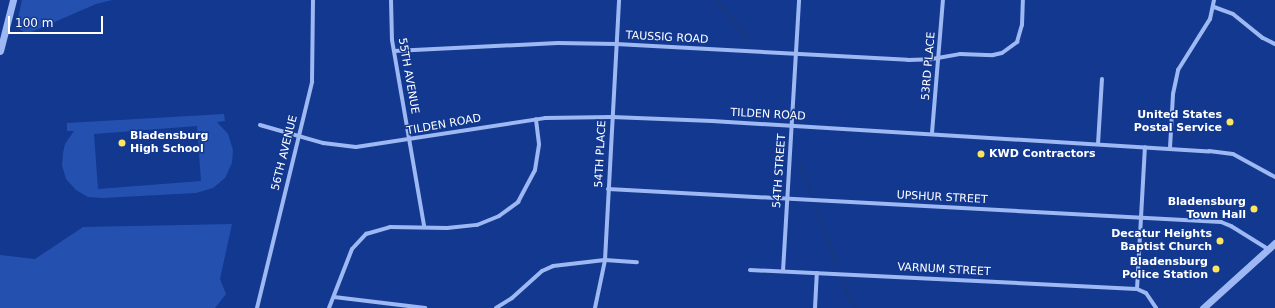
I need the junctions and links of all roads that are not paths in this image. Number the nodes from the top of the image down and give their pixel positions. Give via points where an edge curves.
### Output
1 (13, 0) edge
2 (313, 0) edge
3 (392, 0) edge
4 (620, 0) edge
5 (799, 0) edge
6 (943, 0) edge
7 (1023, 0) edge
8 (1214, 0) edge
9 (1214, 7) junction
10 (616, 44) junction
11 (1275, 44) edge
12 (0, 51) edge
13 (394, 51) junction
14 (796, 54) junction
15 (939, 58) junction
16 (1102, 79) dead end
17 (612, 117) junction
18 (536, 119) junction
19 (260, 125) dead end
20 (791, 126) junction
21 (932, 133) junction
22 (300, 135) junction
23 (410, 140) junction
24 (1098, 144) junction
25 (1145, 147) junction
26 (1170, 148) junction
27 (1275, 177) edge
28 (608, 189) junction
29 (787, 199) junction
30 (1141, 218) junction
31 (424, 226) junction
32 (1275, 243) edge
33 (1268, 249) junction
34 (605, 260) junction
35 (637, 262) dead end
36 (750, 270) dead end
37 (782, 271) junction
38 (817, 273) junction
39 (1137, 289) junction
40 (334, 297) junction
41 (257, 308) edge
42 (329, 308) edge
43 (425, 308) edge
44 (496, 308) edge
45 (595, 308) edge
46 (815, 308) edge
47 (1156, 308) edge
48 (1203, 308) edge

1 - 12 street
2 - 22 street, 56TH AVENUE via 314,66
3 - 13 street, 55TH AVENUE
4 - 10 street, 54TH PLACE
5 - 14 street, 54TH STREET
6 - 15 street, 53RD PLACE
7 - 15 street, TAUSSIG ROAD via 1020,35 1010,49 993,55 960,54
8 - 9 street
9 - 11 street via 1233,14 1263,38
9 - 26 street via 1174,81
10 - 13 street, TAUSSIG ROAD via 529,44
10 - 14 street, TAUSSIG ROAD
10 - 17 street, 54TH PLACE
13 - 23 street, 55TH AVENUE
14 - 15 street, TAUSSIG ROAD via 908,60
14 - 20 street, 54TH STREET
15 - 21 street, 53RD PLACE
16 - 24 street
17 - 18 street, TILDEN ROAD
17 - 20 street, TILDEN ROAD
17 - 28 street, 54TH PLACE
18 - 23 street, TILDEN ROAD
18 - 31 street via 538,156 530,182 518,202 499,216 477,225 447,228
19 - 22 street, TILDEN ROAD
20 - 21 street, TILDEN ROAD
20 - 29 street, 54TH STREET
21 - 24 street, TILDEN ROAD
22 - 23 street, TILDEN ROAD via 323,143 356,147
22 - 41 street, 56TH AVENUE
23 - 31 street, 55TH AVENUE
24 - 25 street, TILDEN ROAD
25 - 26 street, TILDEN ROAD
25 - 30 street
26 - 27 street, TILDEN ROAD via 1233,154
28 - 29 street, UPSHUR STREET
28 - 34 street, 54TH PLACE
29 - 30 street, UPSHUR STREET
29 - 37 street, 54TH STREET
30 - 33 street, UPSHUR STREET via 1226,223
30 - 39 street
31 - 40 street via 390,227 366,234 352,249
32 - 33 street
33 - 48 street
34 - 35 street
34 - 44 street via 553,266 542,271 512,298
34 - 45 street, 54TH PLACE
36 - 37 street, VARNUM STREET
37 - 38 street, VARNUM STREET
38 - 39 street, VARNUM STREET
38 - 46 street
39 - 47 street via 1146,293
40 - 42 street
40 - 43 street

